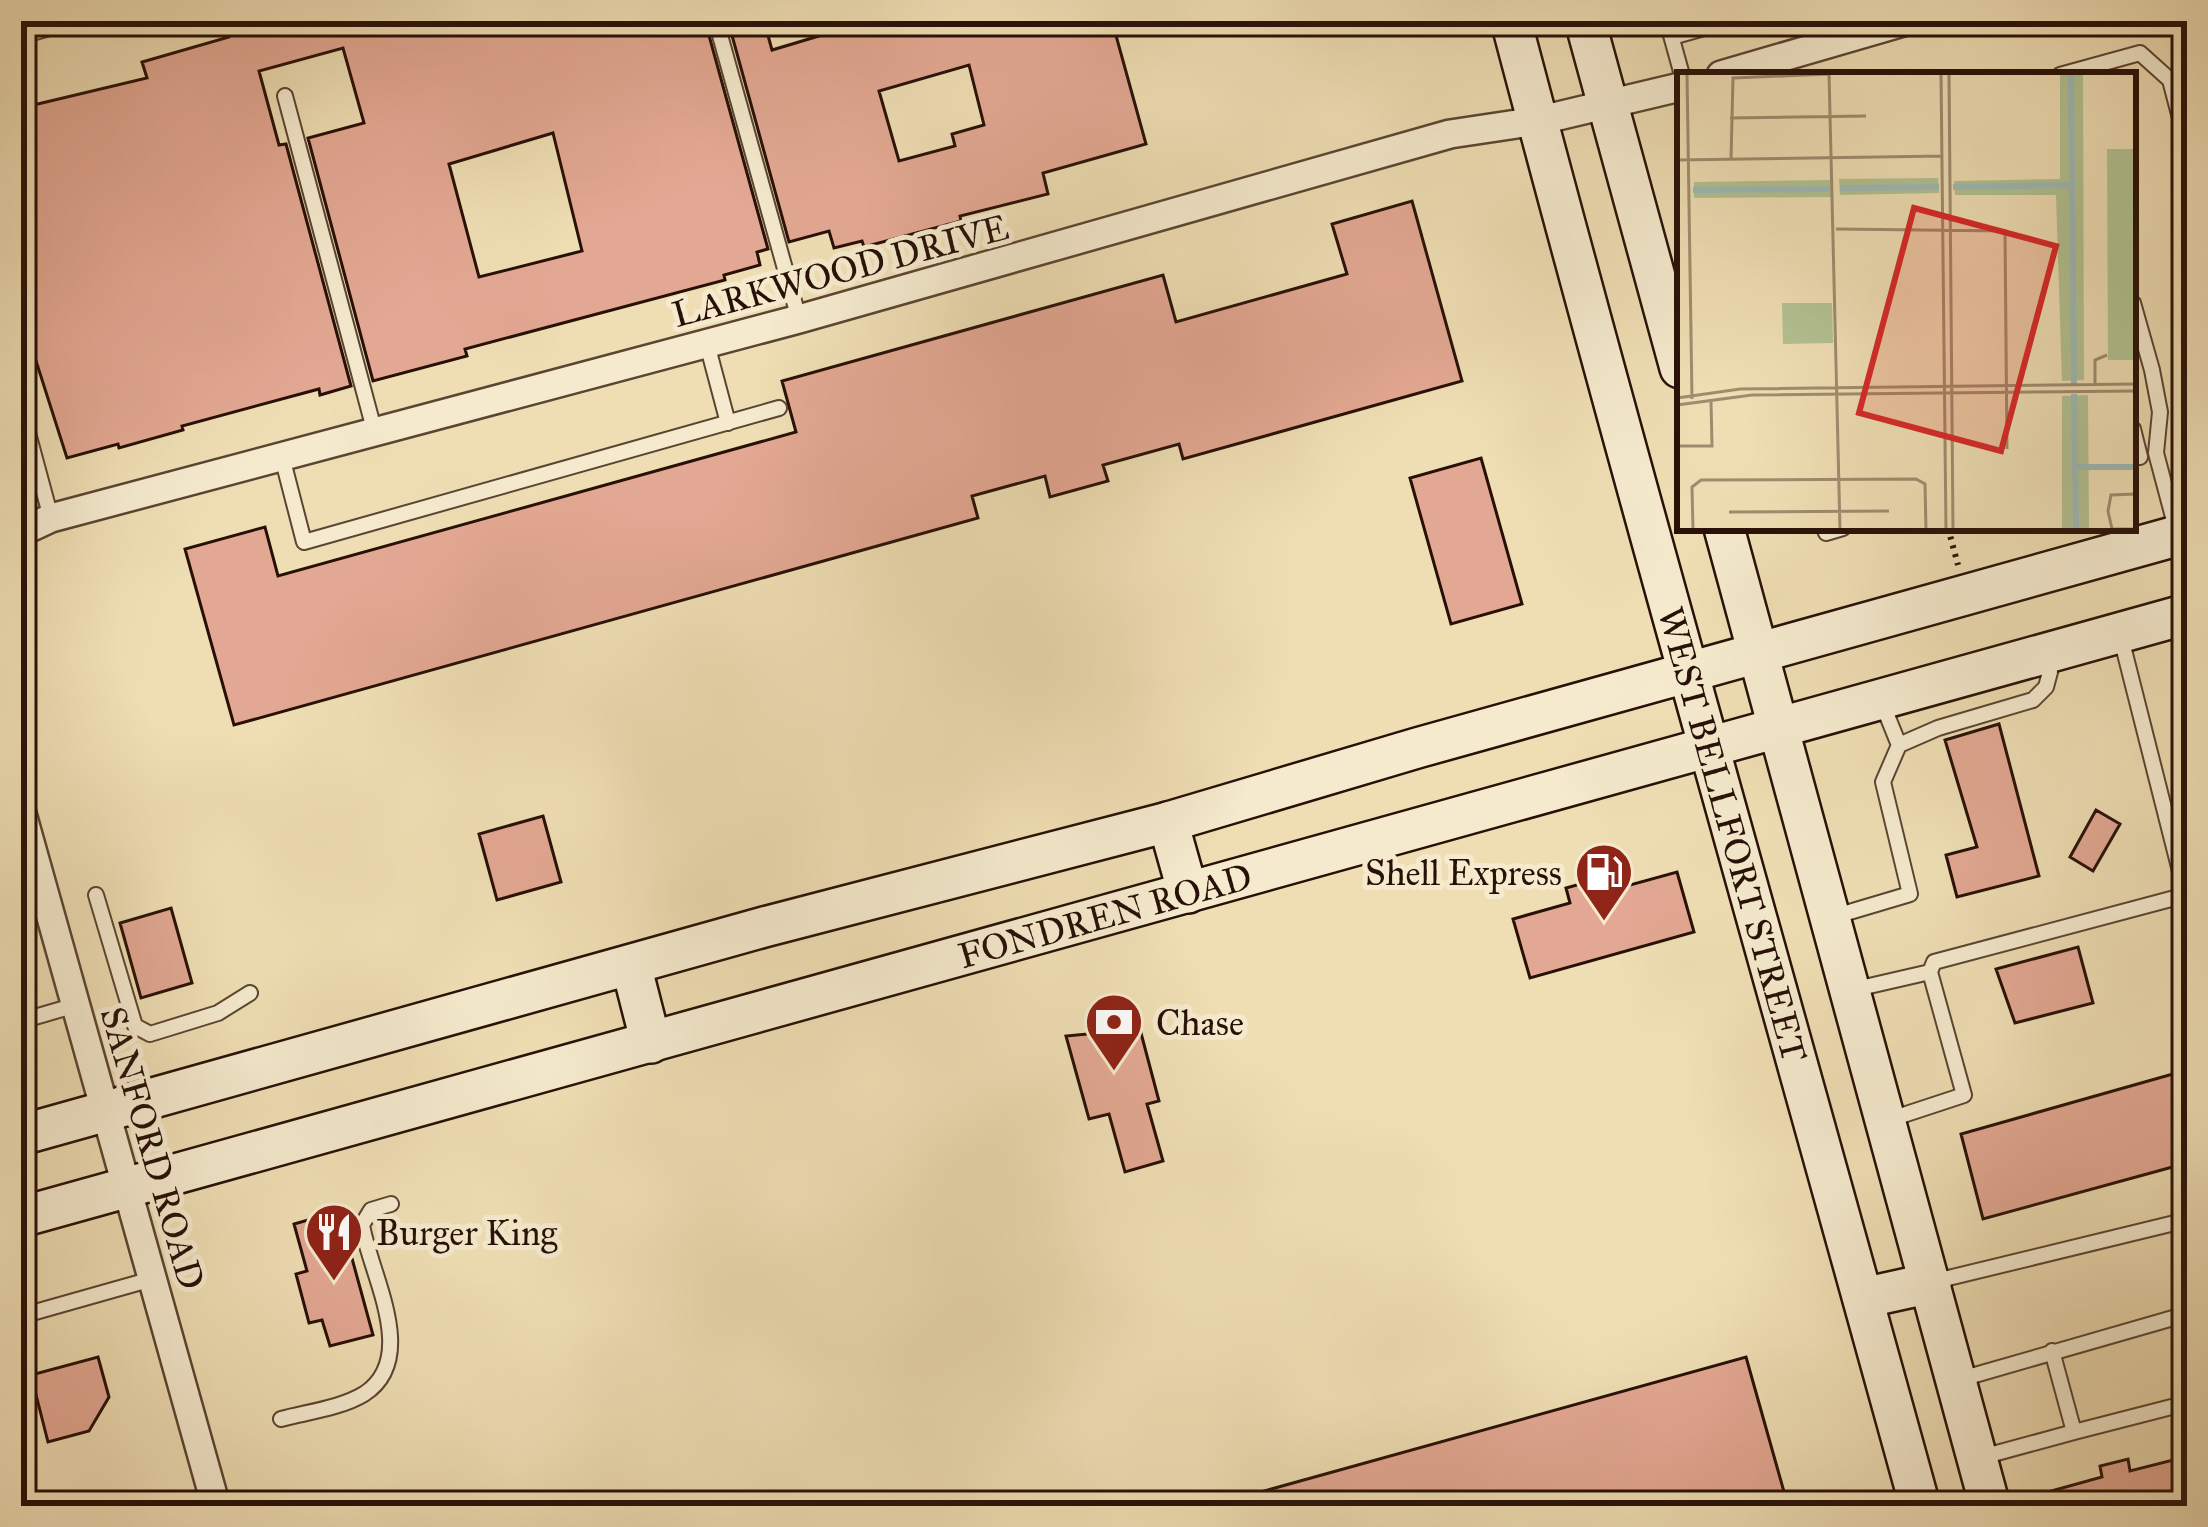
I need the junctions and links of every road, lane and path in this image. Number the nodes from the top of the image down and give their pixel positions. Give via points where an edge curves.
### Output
1 (74, 21) edge
2 (716, 21) edge
3 (1511, 21) edge
4 (1585, 21) edge
5 (1667, 21) edge
6 (1729, 21) edge
7 (1906, 21) edge
8 (21, 36) edge
9 (1672, 38) junction
10 (1681, 72) edge
11 (1731, 72) edge
12 (2072, 72) edge
13 (1677, 88) edge
14 (285, 97) dead end
15 (1607, 104) junction
16 (1538, 122) junction
17 (2187, 145) edge
18 (2136, 315) edge
19 (800, 319) junction
20 (707, 344) junction
21 (1677, 357) edge
22 (779, 408) dead end
23 (22, 410) edge
24 (728, 423) junction
25 (375, 433) junction
26 (2143, 456) edge
27 (282, 457) junction
28 (51, 518) junction
29 (1725, 531) edge
30 (1949, 531) edge
31 (21, 532) edge
32 (2182, 534) edge
33 (1958, 566) dead end
34 (2187, 614) edge
35 (2120, 634) junction
36 (1758, 653) junction
37 (2045, 654) junction
38 (1690, 672) junction
39 (1880, 698) junction
40 (1777, 726) junction
41 (1711, 745) junction
42 (1899, 745) junction
43 (21, 810) edge
44 (1168, 822) junction
45 (1188, 893) junction
46 (96, 895) dead end
47 (1831, 917) junction
48 (631, 964) junction
49 (1930, 972) junction
50 (1851, 990) junction
51 (250, 993) dead end
52 (76, 1005) junction
53 (21, 1021) edge
54 (651, 1042) junction
55 (105, 1111) junction
56 (1886, 1120) junction
57 (21, 1135) edge
58 (127, 1188) junction
59 (391, 1204) dead end
60 (21, 1217) edge
61 (2187, 1220) edge
62 (152, 1279) junction
63 (1931, 1283) junction
64 (1863, 1298) junction
65 (2187, 1314) edge
66 (21, 1316) edge
67 (2052, 1351) junction
68 (1957, 1381) junction
69 (2187, 1402) edge
70 (281, 1419) dead end
71 (2074, 1432) junction
72 (1977, 1458) junction
73 (214, 1501) edge
74 (175, 1506) edge
75 (1920, 1506) edge
76 (1990, 1506) edge

1 - 8 lane
2 - 19 lane
3 - 16 main road, WEST BELLFORT STREET
4 - 15 main road
5 - 9 lane
6 - 9 lane
7 - 11 street
9 - 10 lane
12 - 17 lane via 2140,53 2170,80
13 - 15 street, LARKWOOD DRIVE
14 - 25 lane
15 - 16 street, LARKWOOD DRIVE
15 - 21 main road
16 - 19 street, LARKWOOD DRIVE via 1450,134
16 - 38 main road, WEST BELLFORT STREET
18 - 26 lane via 2160,412
19 - 20 street, LARKWOOD DRIVE
20 - 24 lane
20 - 25 street, LARKWOOD DRIVE
22 - 24 lane
23 - 28 lane
24 - 27 lane via 304,542
25 - 27 street, LARKWOOD DRIVE
26 - 32 lane
27 - 28 street, LARKWOOD DRIVE
28 - 31 street, LARKWOOD DRIVE
29 - 36 main road, WEST BELLFORT STREET
30 - 33 path
32 - 36 main road, FONDREN ROAD
34 - 35 main road, FONDREN ROAD
35 - 37 main road, FONDREN ROAD
35 - 49 lane via 2186,895 1934,962
36 - 38 main road, FONDREN ROAD
36 - 40 main road, WEST BELLFORT STREET
37 - 39 main road, FONDREN ROAD
37 - 42 lane via 2050,672 2033,700
38 - 41 main road, WEST BELLFORT STREET
38 - 44 main road, FONDREN ROAD
39 - 40 main road, FONDREN ROAD
39 - 42 lane
40 - 41 main road, FONDREN ROAD
40 - 47 main road, WEST BELLFORT STREET
41 - 45 main road, FONDREN ROAD
41 - 64 main road, WEST BELLFORT STREET
42 - 47 lane via 1883,782 1910,894
43 - 52 street, SANFORD ROAD
44 - 45 main road
44 - 48 main road, FONDREN ROAD
45 - 54 main road, FONDREN ROAD
46 - 51 lane via 135,1026 150,1034 193,1023
47 - 50 main road, WEST BELLFORT STREET
48 - 54 main road
48 - 55 main road, FONDREN ROAD
49 - 50 lane
49 - 56 lane via 1964,1095
50 - 56 main road, WEST BELLFORT STREET
52 - 53 lane
52 - 55 street, SANFORD ROAD
54 - 58 main road, FONDREN ROAD
55 - 57 main road, FONDREN ROAD
55 - 58 street, SANFORD ROAD
56 - 63 main road, WEST BELLFORT STREET
58 - 60 main road, FONDREN ROAD
58 - 62 street, SANFORD ROAD
59 - 70 lane via 371,1210 362,1225 392,1340 388,1366 360,1396
61 - 63 lane
62 - 66 lane
62 - 73 street, SANFORD ROAD
63 - 64 main road
63 - 68 main road, WEST BELLFORT STREET
64 - 75 main road, WEST BELLFORT STREET
65 - 67 lane
67 - 68 lane
67 - 71 lane
68 - 72 main road, WEST BELLFORT STREET
69 - 71 lane
71 - 72 lane
72 - 76 main road, WEST BELLFORT STREET
73 - 74 lane

